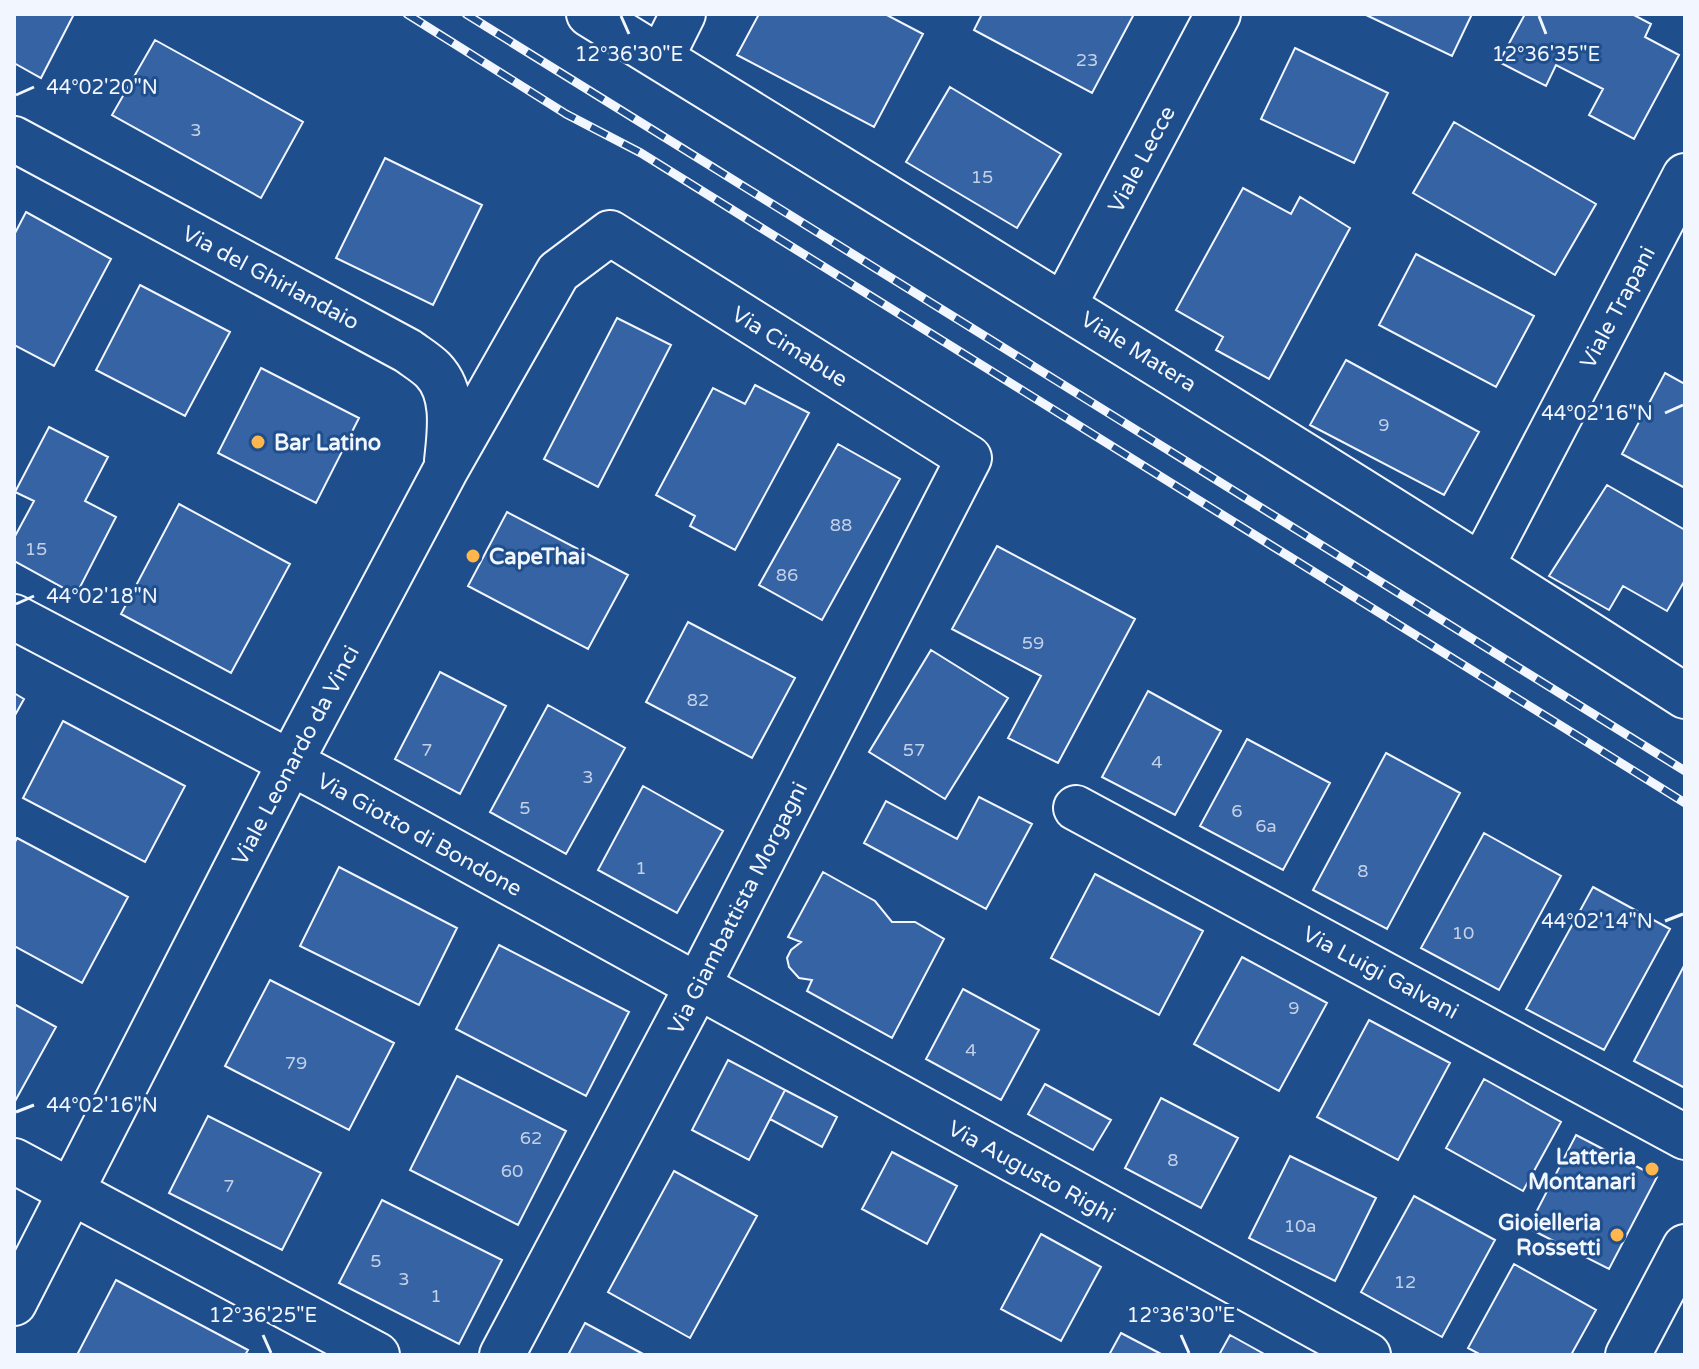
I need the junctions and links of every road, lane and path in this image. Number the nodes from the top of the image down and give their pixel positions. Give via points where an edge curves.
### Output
1 (589, 14) edge
2 (683, 14) edge
3 (1218, 14) edge
4 (661, 58) junction
5 (14, 139) edge
6 (1685, 176) edge
7 (610, 233) joint
8 (1064, 305) junction
9 (969, 458) joint
10 (445, 471) junction
11 (1482, 565) junction
12 (14, 617) edge
13 (1685, 696) edge
14 (290, 763) junction
15 (1076, 808) dead end
16 (697, 987) junction
17 (1685, 1137) edge
18 (14, 1161) edge
19 (71, 1192) junction
20 (1685, 1247) edge
21 (14, 1303) edge
22 (377, 1355) edge
23 (502, 1355) edge
24 (1368, 1355) edge
25 (1628, 1355) edge

1 - 4 street, Viale Matera
2 - 4 street
3 - 8 street, Viale Lecce
4 - 8 street, Viale Matera
5 - 10 street, Via del Ghirlandaio via 408,351 435,372 448,398 451,429
6 - 11 street, Viale Trapani
7 - 9 street, Via Cimabue
7 - 10 street, Viale Leonardo da Vinci via 558,272
8 - 11 street, Viale Matera
9 - 16 street, Via Giambattista Morgagni
10 - 14 street, Viale Leonardo da Vinci
11 - 13 street, Viale Matera
12 - 14 street, Via Giotto di Bondone
14 - 16 street, Via Giotto di Bondone
14 - 19 street, Viale Leonardo da Vinci
15 - 17 street, Via Luigi Galvani
16 - 23 street, Via Giambattista Morgagni
16 - 24 street, Via Augusto Righi
18 - 19 street
19 - 21 street, Viale Leonardo da Vinci
19 - 22 street
20 - 25 street

